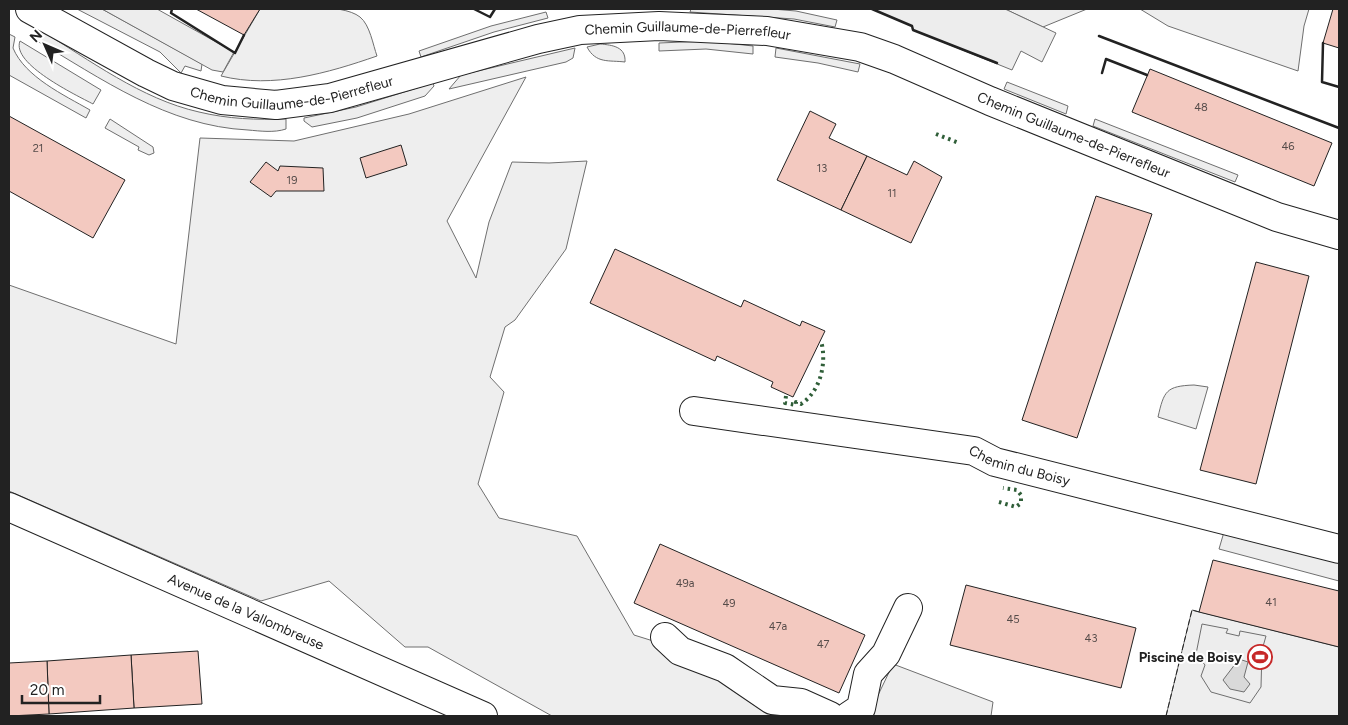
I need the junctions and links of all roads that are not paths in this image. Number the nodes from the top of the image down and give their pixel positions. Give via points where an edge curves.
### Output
1 (30, 9) edge
2 (1339, 235) edge
3 (694, 411) dead end
4 (9, 507) edge
5 (1339, 549) edge
6 (908, 608) dead end
7 (665, 636) dead end
8 (483, 716) edge
9 (830, 716) edge
10 (849, 716) edge

1 - 2 street, Chemin Guillaume-de-Pierrefleur via 173,86 222,100 276,105 330,98 528,41 580,30 660,26 767,31 860,47 1278,217
3 - 5 street, Chemin du Boisy via 974,451 995,462
4 - 8 street, Avenue de la Vallombreuse
6 - 10 street via 886,654 868,674 861,708
7 - 9 street via 680,652 725,668 772,700 801,703

